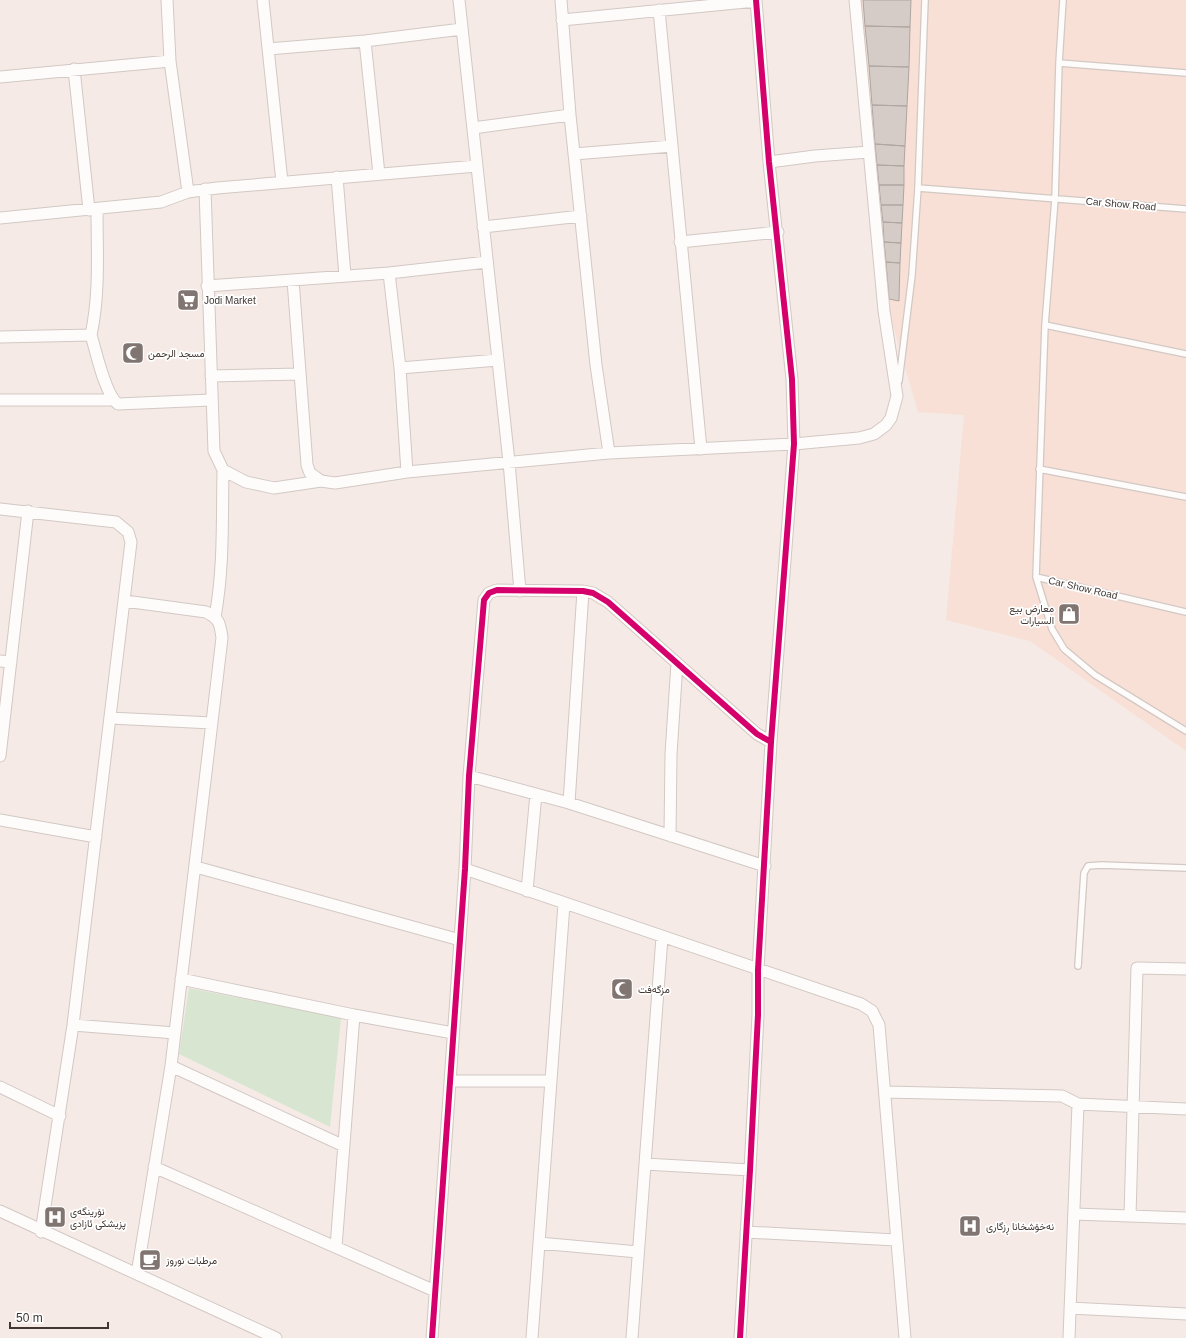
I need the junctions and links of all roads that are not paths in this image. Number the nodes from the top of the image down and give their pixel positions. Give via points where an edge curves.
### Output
1 (167, 0) edge
2 (263, 0) edge
3 (459, 0) edge
4 (561, 0) edge
5 (856, 0) edge
6 (925, 0) edge
7 (1062, 0) edge
8 (756, 1) edge
9 (659, 10) junction
10 (562, 20) junction
11 (462, 29) junction
12 (365, 41) junction
13 (268, 49) junction
14 (170, 61) junction
15 (1059, 64) junction
16 (74, 70) junction
17 (1186, 73) edge
18 (0, 77) edge
19 (570, 115) junction
20 (473, 128) junction
21 (672, 146) junction
22 (869, 152) junction
23 (574, 154) junction
24 (770, 162) junction
25 (477, 166) junction
26 (379, 174) junction
27 (337, 178) junction
28 (282, 182) junction
29 (918, 188) junction
30 (204, 189) junction
31 (188, 192) junction
32 (1055, 198) junction
33 (1186, 209) edge
34 (93, 210) junction
35 (581, 216) junction
36 (0, 218) edge
37 (483, 226) junction
38 (778, 232) junction
39 (680, 242) junction
40 (487, 262) junction
41 (389, 273) junction
42 (346, 276) junction
43 (293, 280) junction
44 (207, 286) junction
45 (1045, 325) junction
46 (91, 335) junction
47 (0, 337) edge
48 (1186, 354) edge
49 (498, 360) junction
50 (400, 368) junction
51 (300, 374) junction
52 (210, 376) junction
53 (897, 396) junction
54 (0, 400) edge
55 (113, 400) junction
56 (211, 400) junction
57 (794, 444) junction
58 (701, 449) junction
59 (609, 453) junction
60 (509, 462) junction
61 (1039, 469) junction
62 (223, 470) junction
63 (407, 472) junction
64 (321, 481) junction
65 (1186, 497) edge
66 (0, 509) edge
67 (28, 511) junction
68 (1036, 577) junction
69 (520, 591) junction
70 (583, 592) junction
71 (124, 601) junction
72 (1186, 612) edge
73 (215, 617) junction
74 (5, 662) edge
75 (677, 663) junction
76 (110, 718) junction
77 (212, 723) junction
78 (1186, 731) edge
79 (771, 742) junction
80 (0, 756) edge
81 (469, 776) junction
82 (536, 794) junction
83 (569, 803) junction
84 (0, 820) edge
85 (670, 836) junction
86 (96, 837) junction
87 (765, 866) junction
88 (196, 867) junction
89 (1186, 868) edge
90 (464, 869) junction
91 (527, 891) junction
92 (564, 904) junction
93 (662, 937) junction
94 (460, 940) junction
95 (1078, 966) dead end
96 (1186, 969) edge
97 (758, 970) junction
98 (181, 979) junction
99 (354, 1015) junction
100 (72, 1025) junction
101 (175, 1033) junction
102 (453, 1033) junction
103 (171, 1066) junction
104 (450, 1081) junction
105 (551, 1082) junction
106 (0, 1087) edge
107 (886, 1092) junction
108 (1078, 1104) junction
109 (1134, 1107) junction
110 (1186, 1109) edge
111 (60, 1116) junction
112 (344, 1146) junction
113 (645, 1164) junction
114 (154, 1167) junction
115 (750, 1170) junction
116 (0, 1211) edge
117 (1074, 1214) junction
118 (1130, 1216) junction
119 (1186, 1218) edge
120 (41, 1232) junction
121 (746, 1232) junction
122 (896, 1240) junction
123 (539, 1244) junction
124 (336, 1247) junction
125 (638, 1252) junction
126 (137, 1274) junction
127 (435, 1291) junction
128 (1070, 1308) junction
129 (1186, 1314) edge
130 (276, 1338) edge
131 (432, 1338) edge
132 (532, 1338) edge
133 (632, 1338) edge
134 (740, 1338) edge
135 (905, 1338) edge
136 (1069, 1338) edge

1 - 14 street
2 - 13 street
3 - 11 street
4 - 10 street
5 - 22 street
6 - 29 lane
7 - 15 lane
8 - 9 street
8 - 24 street
9 - 10 street
9 - 21 street
10 - 19 street
11 - 12 street
11 - 20 street
12 - 13 street
12 - 26 street
13 - 28 street
14 - 16 street
14 - 31 street
15 - 17 lane
15 - 32 lane
16 - 18 street
16 - 34 street
19 - 20 street
19 - 23 street
20 - 25 street
21 - 23 street
21 - 39 street
22 - 24 street
22 - 53 street via 884,311
23 - 35 street
24 - 38 street
25 - 26 street
25 - 37 street
26 - 27 street
27 - 28 street
27 - 42 street
28 - 30 street
29 - 32 lane, Car Show Road
29 - 53 lane via 912,275
30 - 31 street
30 - 44 street
31 - 34 street via 161,202
32 - 33 lane, Car Show Road
32 - 45 lane
34 - 36 street
34 - 46 street via 98,287
35 - 37 street
35 - 59 street via 596,365
37 - 40 street
38 - 39 street
38 - 57 street via 792,379
39 - 58 street
40 - 41 street
40 - 49 street
41 - 42 street
41 - 50 street
42 - 43 street
43 - 44 street
43 - 51 street
44 - 52 street
45 - 48 lane
45 - 61 lane
46 - 47 street
46 - 55 street
49 - 50 street
49 - 60 street
50 - 63 street
51 - 52 street
51 - 64 street via 307,465 310,473
52 - 56 street
53 - 57 street via 891,418 874,434 859,438
54 - 55 street
55 - 56 street via 126,405
56 - 62 street via 214,451
57 - 58 street
57 - 79 street
58 - 59 street
59 - 60 street
60 - 63 street
60 - 69 street
61 - 65 lane
61 - 68 lane
62 - 64 street via 246,482 274,488
62 - 73 street via 222,545
63 - 64 street via 335,483
66 - 67 street
67 - 71 street via 111,521 124,528 131,542
67 - 74 street
68 - 72 lane, Car Show Road
68 - 78 lane, Car Show Road via 1052,629 1064,649 1095,675
69 - 70 street
69 - 81 street via 497,590 489,593 484,600
70 - 75 street via 593,593 608,602
70 - 83 street
71 - 73 street via 206,612
71 - 76 street
73 - 77 street via 220,625 222,638
74 - 80 street
75 - 79 street via 757,734
75 - 85 street via 671,754
76 - 77 street
76 - 86 street
77 - 88 street
79 - 87 street
81 - 82 street
81 - 90 street
82 - 83 street
82 - 91 street
83 - 85 street
84 - 86 street
85 - 87 street
86 - 100 street
87 - 97 street
88 - 94 street
88 - 98 street
89 - 95 lane via 1088,866 1084,873
90 - 91 street
90 - 94 street
91 - 92 street
92 - 93 street
92 - 105 street
93 - 97 street
93 - 113 street
94 - 102 street
96 - 109 street via 1137,968
97 - 107 street via 831,992 872,1011 879,1025
97 - 115 street
98 - 99 street
98 - 101 street
99 - 102 street
99 - 112 street
100 - 101 street
100 - 111 street
101 - 103 street
102 - 104 street
103 - 112 street
103 - 114 street
104 - 105 street
104 - 127 street
105 - 123 street
106 - 111 street
107 - 108 street via 1062,1096
107 - 122 street
108 - 109 street
108 - 117 street
109 - 110 street
109 - 118 street
111 - 120 street
112 - 124 street
113 - 115 street
113 - 125 street
114 - 124 street
114 - 126 street
115 - 121 street
116 - 120 street
117 - 118 street
117 - 128 street
118 - 119 street
120 - 126 street
121 - 122 street
121 - 134 street
122 - 135 street
123 - 125 street
123 - 132 street
124 - 127 street
125 - 133 street
126 - 130 street
127 - 131 street
128 - 129 street
128 - 136 street

